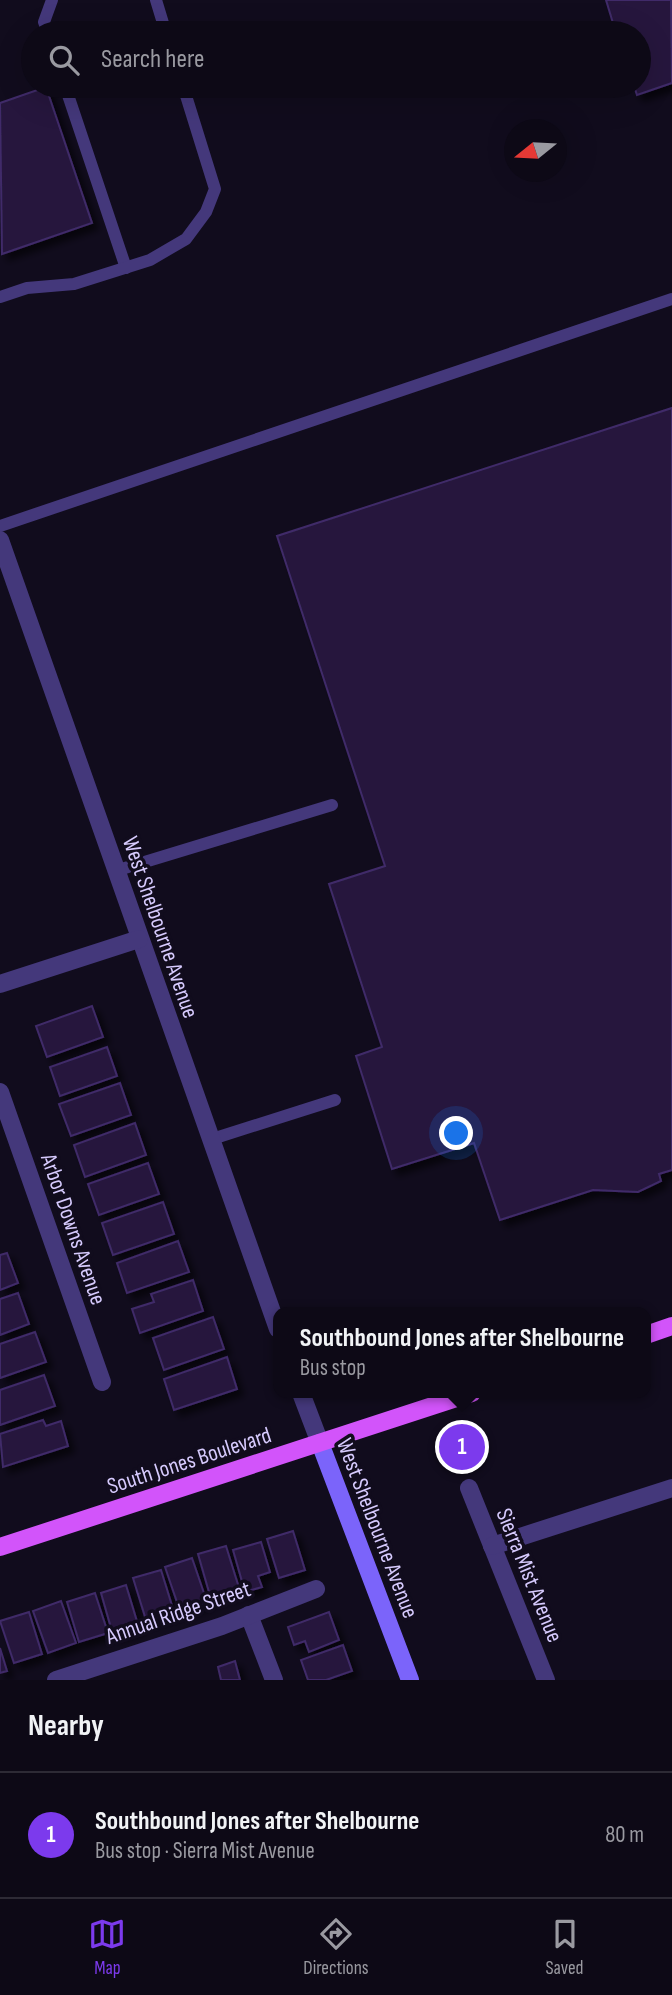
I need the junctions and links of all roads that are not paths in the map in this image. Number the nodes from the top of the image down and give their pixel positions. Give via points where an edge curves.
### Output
1 (52, 0) edge
2 (156, 0) edge
3 (44, 21) edge
4 (162, 21) edge
5 (69, 98) edge
6 (187, 98) edge
7 (126, 268) junction
8 (0, 297) edge
9 (672, 299) edge
10 (0, 526) edge
11 (0, 540) edge
12 (332, 805) dead end
13 (115, 870) junction
14 (139, 939) junction
15 (0, 984) edge
16 (0, 1092) edge
17 (335, 1100) dead end
18 (209, 1140) junction
19 (273, 1315) edge
20 (672, 1326) edge
21 (651, 1333) edge
22 (102, 1382) dead end
23 (303, 1398) edge
24 (457, 1398) edge
25 (320, 1444) junction
26 (469, 1488) dead end
27 (672, 1488) edge
28 (492, 1546) junction
29 (0, 1547) edge
30 (317, 1589) dead end
31 (249, 1615) junction
32 (56, 1680) edge
33 (274, 1680) edge
34 (410, 1680) edge
35 (546, 1680) edge

1 - 3 lane
2 - 4 lane
5 - 7 lane
6 - 7 lane via 215,189 206,212 186,239
7 - 8 lane via 74,285 26,288
9 - 10 lane
11 - 13 street, West Shelbourne Avenue
12 - 13 lane
13 - 14 street, West Shelbourne Avenue
14 - 15 street
14 - 18 street, West Shelbourne Avenue
16 - 22 street, Arbor Downs Avenue
17 - 18 lane
18 - 19 street, West Shelbourne Avenue
20 - 21 main road
23 - 25 street, West Shelbourne Avenue
24 - 25 main road, South Jones Boulevard
25 - 29 main road, South Jones Boulevard
25 - 34 street, West Shelbourne Avenue
26 - 28 street, Sierra Mist Avenue
27 - 28 street
28 - 35 street, Sierra Mist Avenue
30 - 31 street, Annual Ridge Street
31 - 32 street, Annual Ridge Street
31 - 33 street

